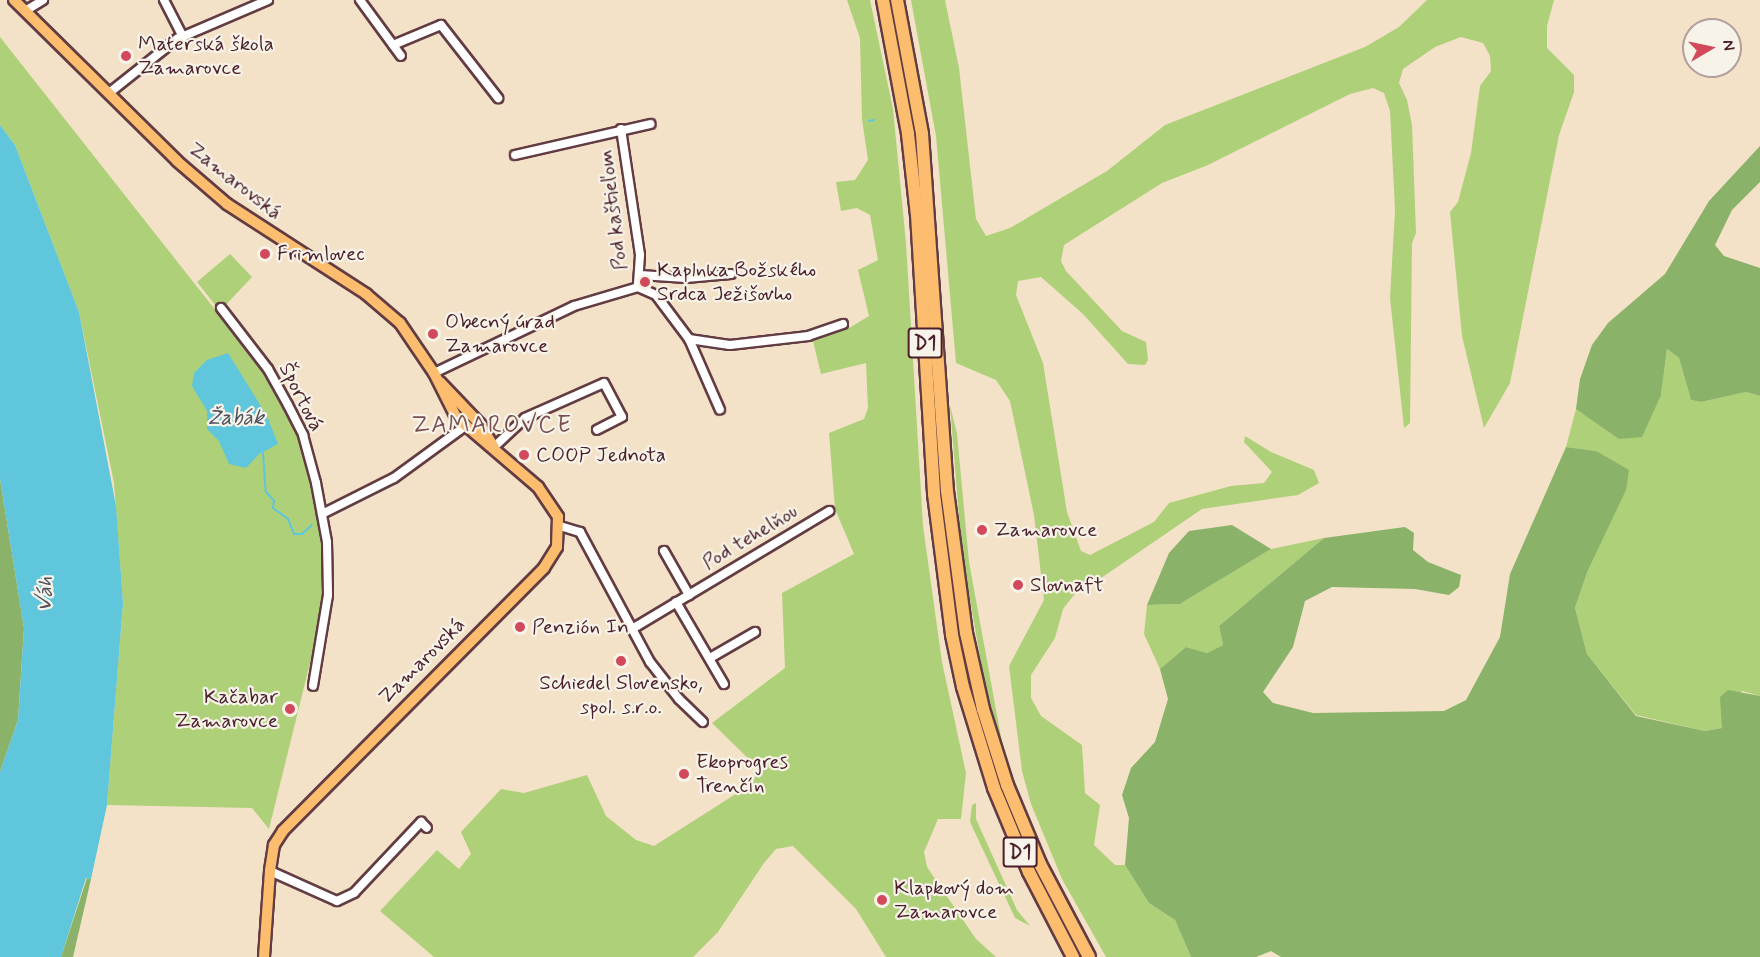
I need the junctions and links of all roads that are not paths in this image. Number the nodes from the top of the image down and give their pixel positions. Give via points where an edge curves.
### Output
1 (14, 0) edge
2 (43, 0) edge
3 (164, 0) edge
4 (360, 0) edge
5 (883, 0) edge
6 (897, 0) edge
7 (262, 1) edge
8 (25, 11) junction
9 (183, 37) junction
10 (393, 45) junction
11 (401, 56) dead end
12 (109, 93) junction
13 (498, 98) dead end
14 (650, 124) dead end
15 (621, 129) junction
16 (515, 155) dead end
17 (731, 274) dead end
18 (640, 275) junction
19 (638, 287) junction
20 (221, 308) dead end
21 (843, 324) dead end
22 (689, 339) junction
23 (436, 376) junction
24 (720, 410) dead end
25 (464, 427) junction
26 (597, 430) dead end
27 (494, 447) junction
28 (829, 510) dead end
29 (322, 514) junction
30 (560, 526) junction
31 (664, 551) dead end
32 (688, 595) junction
33 (676, 602) junction
34 (632, 629) junction
35 (755, 632) dead end
36 (710, 658) junction
37 (724, 684) dead end
38 (313, 686) dead end
39 (703, 722) dead end
40 (427, 828) dead end
41 (270, 871) junction
42 (264, 957) edge
43 (1074, 957) edge
44 (1089, 957) edge

1 - 8 main road, Zamarovská
2 - 8 street
3 - 9 street
4 - 10 street
5 - 43 highway, D1 via 906,124 917,215 934,494 952,635 979,742 1002,810 1046,908
6 - 44 highway, D1 via 922,134 947,491 966,633 983,709 1007,785 1040,864
7 - 9 street
8 - 12 main road, Zamarovská
9 - 12 street
10 - 11 street
10 - 13 street via 441,25
12 - 23 main road, Zamarovská via 227,204 384,308 400,323
14 - 15 street
15 - 16 street
15 - 18 street, Pod kaštieľom
17 - 18 street via 686,278
18 - 19 street, Pod kaštieľom
19 - 22 street via 656,295
19 - 23 street via 574,306
20 - 29 street, Športová via 268,369 300,429
21 - 22 street via 808,336 729,345
22 - 24 street
23 - 25 main road, Zamarovská via 449,408
23 - 27 main road, Zamarovská via 480,424
25 - 27 main road, Zamarovská
25 - 29 street via 394,478
26 - 27 street via 622,417 604,383 525,418
27 - 30 main road, Zamarovská via 546,496
28 - 32 street, Pod tehelňou
29 - 38 street, Športová via 328,595
30 - 34 street via 580,532
30 - 41 main road, Zamarovská via 557,547 544,568 295,815 274,844
31 - 32 street, Pod tehelňou
32 - 33 street, Pod tehelňou
33 - 34 street, Pod tehelňou
33 - 36 street
34 - 39 street via 663,681
35 - 36 street
36 - 37 street
40 - 41 street via 421,822 354,893 337,901
41 - 42 main road, Zamarovská

